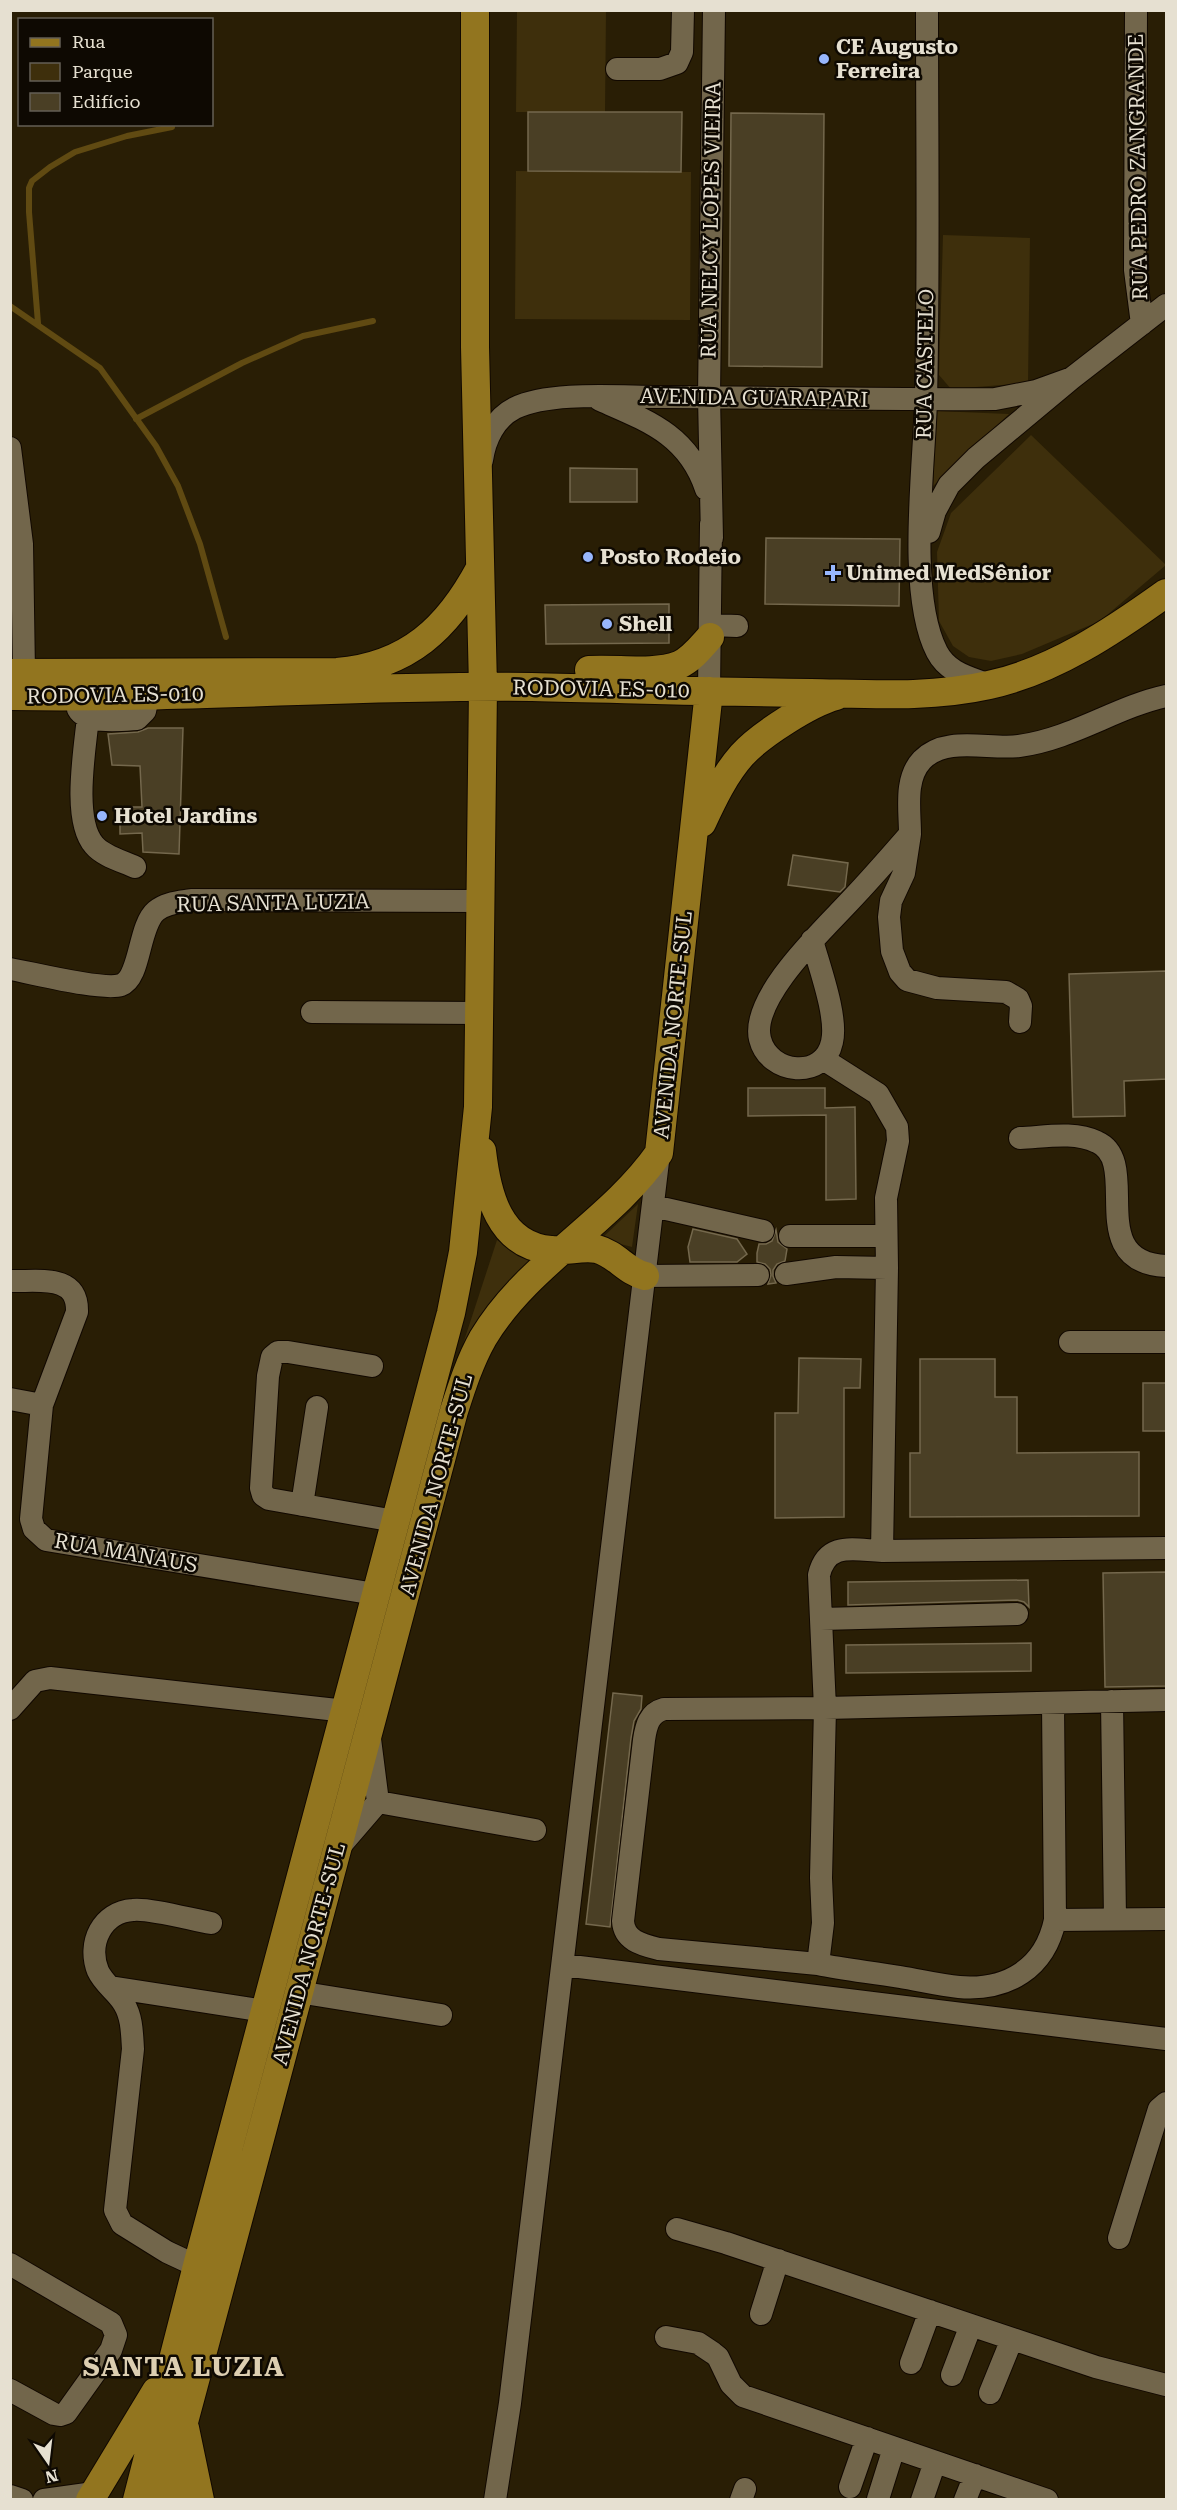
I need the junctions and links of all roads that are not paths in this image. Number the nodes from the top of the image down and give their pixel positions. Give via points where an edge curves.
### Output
1 (475, 10) edge
2 (683, 10) edge
3 (927, 10) edge
4 (1136, 10) edge
5 (714, 21) edge
6 (682, 34) junction
7 (617, 69) dead end
8 (1167, 305) edge
9 (1142, 324) junction
10 (1072, 378) junction
11 (593, 397) junction
12 (709, 397) junction
13 (926, 400) junction
14 (10, 448) edge
15 (479, 476) junction
16 (712, 538) junction
17 (481, 566) junction
18 (920, 568) junction
19 (1167, 593) edge
20 (737, 626) dead end
21 (710, 631) junction
22 (15, 681) edge
23 (989, 685) junction
24 (483, 687) junction
25 (532, 687) junction
26 (709, 692) junction
27 (846, 693) junction
28 (1167, 696) edge
29 (82, 706) junction
30 (910, 834) junction
31 (692, 844) junction
32 (135, 867) dead end
33 (480, 901) junction
34 (812, 940) junction
35 (10, 969) edge
36 (312, 1012) dead end
37 (479, 1013) junction
38 (1020, 1022) dead end
39 (824, 1059) junction
40 (478, 1107) junction
41 (1020, 1138) dead end
42 (659, 1153) junction
43 (653, 1206) junction
44 (763, 1231) dead end
45 (790, 1236) dead end
46 (886, 1236) junction
47 (560, 1251) junction
48 (1167, 1266) edge
49 (887, 1268) junction
50 (786, 1274) dead end
51 (758, 1275) dead end
52 (645, 1276) junction
53 (10, 1281) edge
54 (1070, 1342) dead end
55 (1167, 1342) edge
56 (372, 1366) dead end
57 (10, 1399) edge
58 (42, 1405) junction
59 (317, 1407) dead end
60 (302, 1505) junction
61 (395, 1521) junction
62 (1167, 1548) edge
63 (882, 1551) junction
64 (375, 1594) junction
65 (1017, 1614) dead end
66 (821, 1619) junction
67 (1167, 1700) edge
68 (1112, 1701) junction
69 (1053, 1703) junction
70 (825, 1708) junction
71 (10, 1710) edge
72 (346, 1711) junction
73 (370, 1734) junction
74 (378, 1802) junction
75 (535, 1830) dead end
76 (338, 1849) junction
77 (1115, 1919) junction
78 (1167, 1919) edge
79 (1055, 1920) junction
80 (211, 1923) dead end
81 (818, 1964) junction
82 (562, 1965) junction
83 (110, 1987) junction
84 (298, 1992) junction
85 (265, 2011) junction
86 (441, 2015) dead end
87 (1167, 2039) edge
88 (1167, 2103) edge
89 (677, 2229) dead end
90 (1119, 2238) dead end
91 (778, 2260) junction
92 (10, 2264) edge
93 (197, 2266) junction
94 (930, 2311) junction
95 (761, 2314) dead end
96 (971, 2325) junction
97 (666, 2337) dead end
98 (1012, 2339) junction
99 (911, 2363) dead end
100 (171, 2366) junction
101 (952, 2375) dead end
102 (1167, 2385) edge
103 (10, 2390) edge
104 (990, 2393) dead end
105 (183, 2419) junction
106 (867, 2438) junction
107 (894, 2448) junction
108 (935, 2462) junction
109 (975, 2475) junction
110 (850, 2487) dead end
111 (152, 2492) edge
112 (10, 2496) edge
113 (92, 2496) edge
114 (22, 2499) edge
115 (44, 2499) edge
116 (192, 2499) edge
117 (200, 2499) edge
118 (495, 2499) edge
119 (878, 2499) edge
120 (921, 2499) edge
121 (964, 2499) edge
122 (1047, 2499) edge

1 - 15 main road, AVENIDA NORTE-SUL
2 - 6 street
3 - 13 street, RUA CASTELO
4 - 9 street, RUA PEDRO ZANGRANDE via 1136,270
5 - 6 street
5 - 12 street, RUA NELCY LOPES VIEIRA
6 - 7 street via 680,59 670,68
8 - 9 street, AVENIDA GUARAPARI
9 - 10 street, AVENIDA GUARAPARI
10 - 13 street, AVENIDA GUARAPARI via 1036,391 995,399
10 - 18 street, AVENIDA GUARAPARI via 949,484 935,511
11 - 12 street, AVENIDA GUARAPARI
11 - 15 street, AVENIDA GUARAPARI via 546,399 505,414 489,434
11 - 16 street, AVENIDA NORTE-SUL via 659,428 692,457 706,488
12 - 13 street, AVENIDA GUARAPARI
12 - 16 street, RUA NELCY LOPES VIEIRA
13 - 18 street, RUA CASTELO
14 - 22 street via 22,544
15 - 17 main road, AVENIDA NORTE-SUL
16 - 21 street, AVENIDA NORTE-SUL
17 - 22 main road, RODOVIA ES-010 via 445,622 404,654 364,670
17 - 24 main road, AVENIDA NORTE-SUL
18 - 23 street, RUA CASTELO via 928,629 937,652 955,672
19 - 23 main road, RODOVIA ES-010 via 1118,628 1065,657
20 - 21 street
21 - 25 main road via 697,653 678,665 552,672
21 - 26 street, AVENIDA NORTE-SUL
22 - 29 main road, RODOVIA ES-010
23 - 27 main road, RODOVIA ES-010 via 912,694
24 - 25 main road, RODOVIA ES-010
24 - 29 main road, RODOVIA ES-010 via 148,696
24 - 33 main road, AVENIDA NORTE-SUL
25 - 26 main road, RODOVIA ES-010
26 - 27 main road, RODOVIA ES-010
26 - 31 main road, AVENIDA NORTE-SUL
27 - 31 main road via 819,701 743,754 717,790
28 - 30 street via 1038,743 948,747 930,753 912,774
29 - 32 street via 85,828 93,845
30 - 34 street
30 - 38 street via 904,873 889,917 892,951 900,972 907,980 938,988 1006,992 1018,999
31 - 42 main road, AVENIDA NORTE-SUL
33 - 35 street, RUA SANTA LUZIA via 191,900 166,905 148,919 131,976 124,983 107,986
33 - 37 main road, AVENIDA NORTE-SUL
34 - 39 street via 834,1028 831,1048
34 - 39 street via 772,995 761,1016 759,1035 768,1056 777,1064 801,1069
36 - 37 street
37 - 40 main road, AVENIDA NORTE-SUL
39 - 46 street via 878,1094 897,1128 898,1141 886,1198
40 - 47 main road via 486,1175 501,1220 518,1240
40 - 61 main road, AVENIDA NORTE-SUL via 463,1252 451,1313
41 - 48 street via 1069,1135 1099,1142 1109,1152 1114,1167 1124,1244 1137,1260
42 - 43 street
42 - 47 main road, AVENIDA NORTE-SUL via 636,1184
43 - 44 street
43 - 52 street
45 - 46 street
46 - 49 street
47 - 52 main road via 596,1249
47 - 73 main road, AVENIDA NORTE-SUL via 505,1308 471,1362 454,1411
49 - 50 street via 836,1268
49 - 63 street
51 - 52 street
52 - 82 street
53 - 58 street, RUA MANAUS via 61,1282 75,1295 77,1312
54 - 55 street
56 - 60 street via 288,1352 272,1357 261,1488 269,1499
57 - 58 street
58 - 64 street, RUA MANAUS via 31,1519 34,1529 46,1540
59 - 60 street
60 - 61 street
61 - 64 main road, AVENIDA NORTE-SUL
62 - 63 street
63 - 66 street via 842,1550 829,1554 819,1575
64 - 72 main road, AVENIDA NORTE-SUL
65 - 66 street
66 - 70 street
67 - 68 street
68 - 69 street
68 - 77 street
69 - 70 street
69 - 79 street
70 - 81 street via 823,1923
70 - 81 street via 655,1712 644,1740 623,1921 627,1934 647,1947
71 - 72 street via 35,1681 50,1677
72 - 85 main road, AVENIDA NORTE-SUL
73 - 74 street
73 - 76 main road, AVENIDA NORTE-SUL
74 - 75 street
74 - 76 street
76 - 84 main road, AVENIDA NORTE-SUL
77 - 78 street
77 - 79 street
79 - 81 street via 1039,1959 1019,1975 993,1984 960,1987
80 - 83 street via 134,1909 111,1916 98,1932 94,1953 99,1972
82 - 87 street
82 - 118 street
83 - 85 street
83 - 93 street via 124,2004 132,2023 134,2049 116,2210 122,2224
84 - 86 street
84 - 105 main road, AVENIDA NORTE-SUL
85 - 93 main road, AVENIDA NORTE-SUL
88 - 90 street via 1160,2109
89 - 91 street
91 - 94 street
91 - 95 street
92 - 103 street via 111,2323 116,2335 111,2350 66,2413 54,2414
93 - 100 main road, AVENIDA NORTE-SUL
94 - 96 street
94 - 99 street
96 - 98 street
96 - 101 street
97 - 106 street via 698,2343 713,2353 743,2396
98 - 102 street
98 - 104 street
100 - 111 main road, AVENIDA NORTE-SUL
100 - 113 main road
105 - 111 main road, AVENIDA NORTE-SUL
105 - 117 main road
106 - 107 street
106 - 110 street
107 - 108 street
107 - 119 street
108 - 109 street
108 - 120 street
109 - 121 street
109 - 122 street
111 - 113 main road via 121,2478 103,2485
111 - 116 main road
112 - 114 street
113 - 115 street

